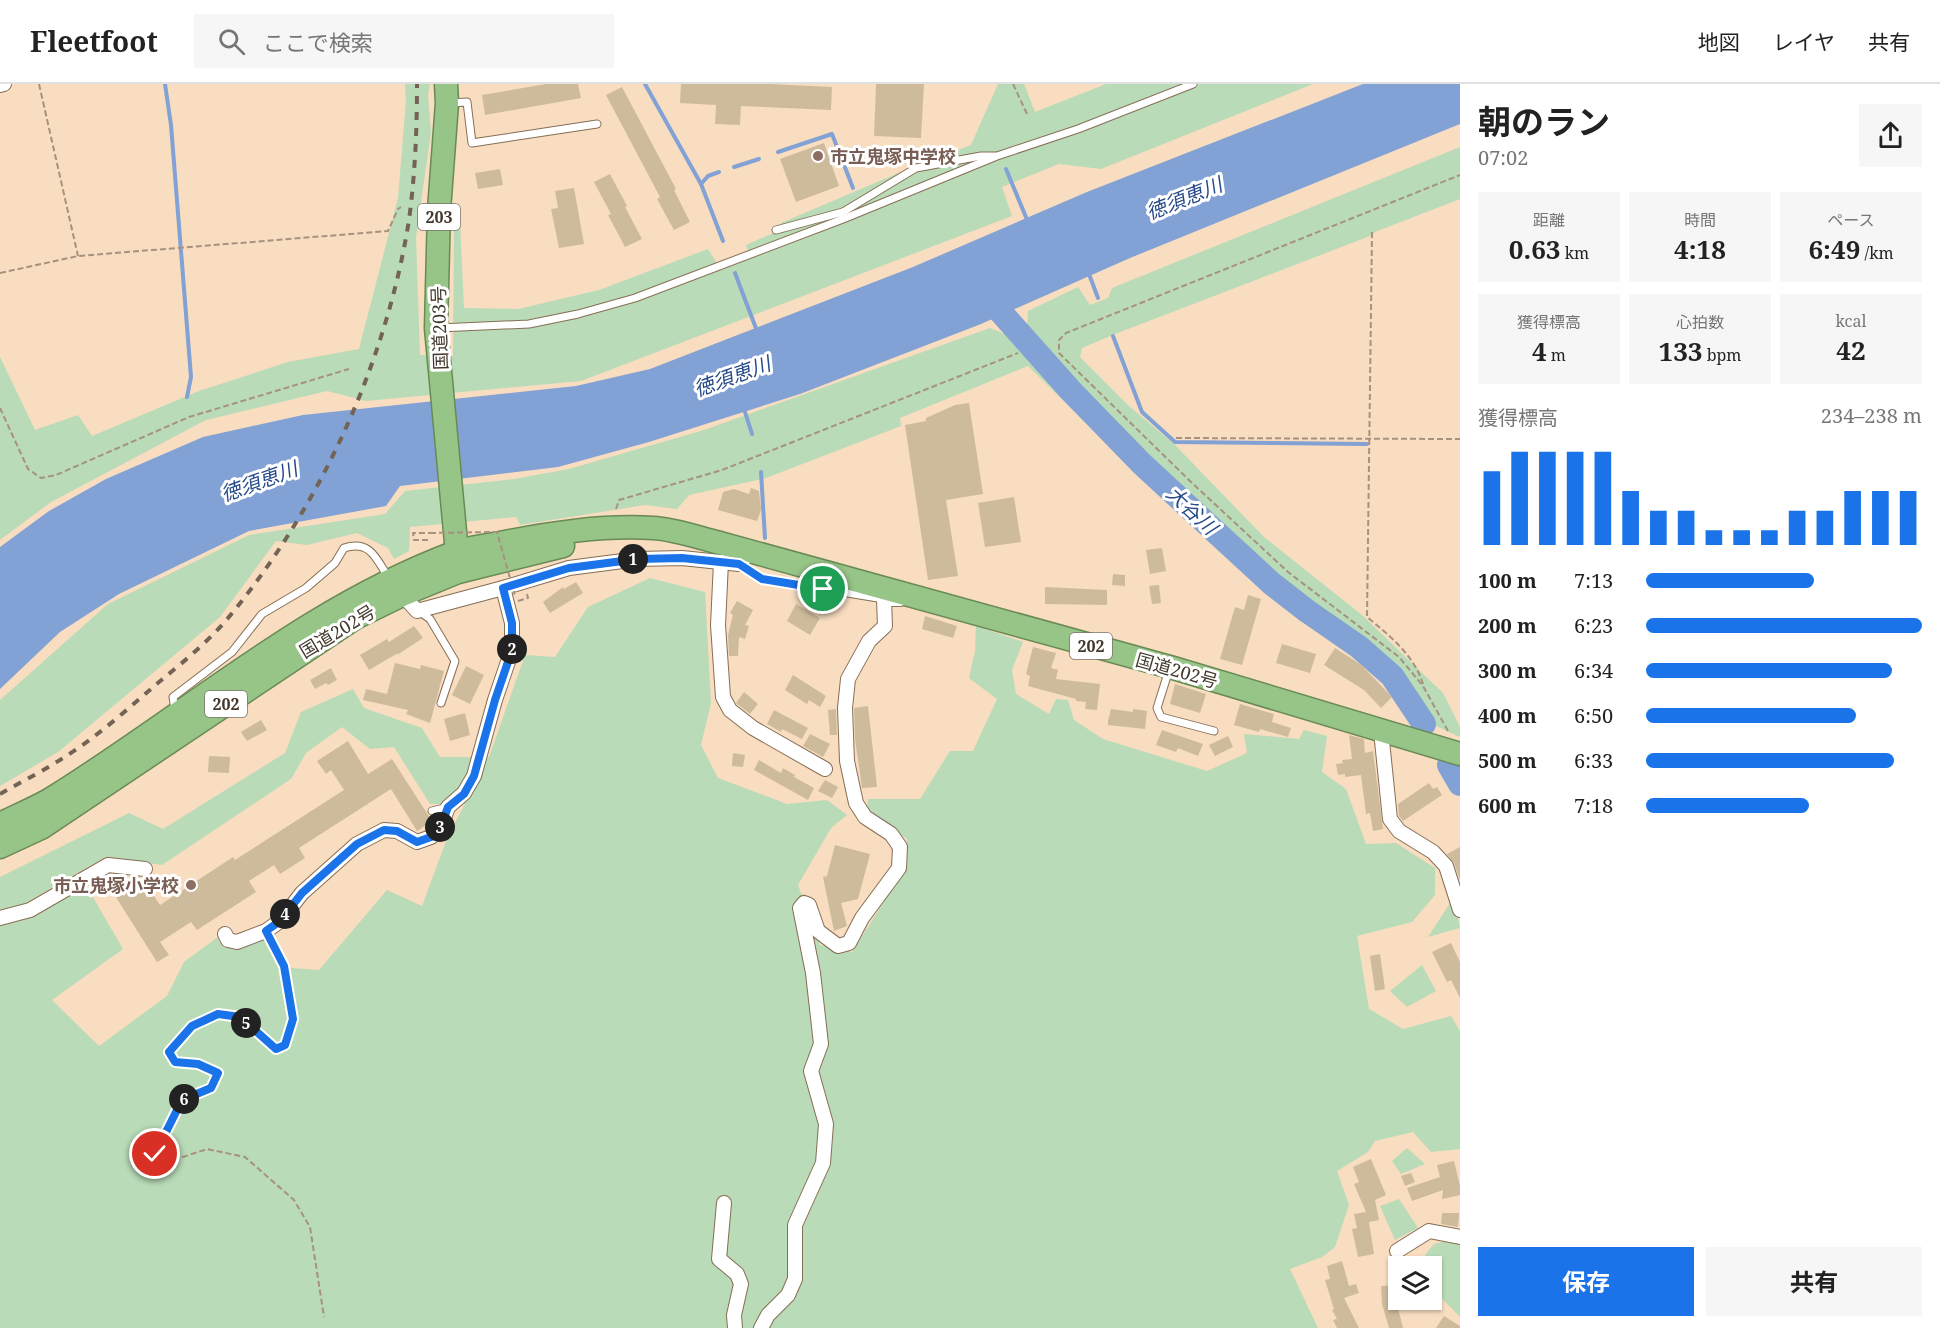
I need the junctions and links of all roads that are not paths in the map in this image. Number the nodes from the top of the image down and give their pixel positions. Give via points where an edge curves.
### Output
1 (1193, 84) edge
2 (446, 94) edge
3 (597, 124) dead end
4 (997, 156) junction
5 (843, 216) junction
6 (776, 230) dead end
7 (437, 339) junction
8 (720, 553) junction
9 (745, 558) junction
10 (458, 562) junction
11 (396, 588) junction
12 (503, 588) junction
13 (906, 594) junction
14 (884, 600) junction
15 (417, 611) junction
16 (1170, 668) junction
17 (441, 703) dead end
18 (183, 729) junction
19 (1214, 731) dead end
20 (1381, 731) junction
21 (1460, 754) edge
22 (825, 769) dead end
23 (448, 807) junction
24 (432, 811) dead end
25 (0, 824) edge
26 (0, 847) edge
27 (145, 869) dead end
28 (1460, 910) edge
29 (3, 919) edge
30 (225, 934) dead end
31 (724, 1203) dead end
32 (1460, 1236) edge
33 (1397, 1251) dead end
34 (735, 1328) edge
35 (760, 1328) edge

1 - 4 lane
2 - 3 lane via 467,102 472,143
2 - 7 highway, 国道203号 / 203
4 - 5 lane
4 - 5 lane via 916,168
5 - 6 lane
5 - 7 lane via 672,285 578,314
7 - 10 highway, 国道203号 / 203
8 - 9 highway, 国道202号 / 202
8 - 10 highway, 国道202号 / 202 via 570,544
8 - 10 highway, 国道202号 / 202 via 655,528 609,528 554,533
8 - 12 street via 569,568
8 - 22 street via 718,625 726,704 753,728
9 - 13 highway, 国道202号 / 202
9 - 14 lane via 762,579
10 - 11 highway, 国道202号 / 202
11 - 15 street
11 - 18 highway, 国道202号 / 202 via 340,606 269,650
11 - 18 lane via 370,549 356,544 344,548 335,562 306,588 262,614 232,652 173,697
12 - 15 street
12 - 23 street via 512,623 512,650 474,776 464,794
13 - 14 street via 899,600
13 - 16 highway, 国道202号 / 202
14 - 35 street via 885,626 869,641 848,680 847,761 856,803 865,818 891,834 900,847 898,868 849,943 838,946 818,931 809,905 804,903 800,908 821,1044 811,1071 826,1124 823,1163 795,1225 795,1279 788,1295
15 - 17 lane via 430,619 454,662
16 - 19 lane via 1157,708 1161,717
16 - 20 highway, 国道202号 / 202
18 - 25 highway, 国道202号 / 202
18 - 26 highway, 国道202号 / 202 via 41,828
20 - 21 highway, 国道202号 / 202
20 - 28 street via 1390,819 1399,831 1433,852 1446,866
23 - 24 lane
23 - 30 street via 441,826 431,837 417,842 397,831 384,830 357,844 266,931 237,942 228,940
27 - 29 street via 108,865 30,910
31 - 34 street via 719,1258 737,1274 741,1284
32 - 33 street via 1429,1231

